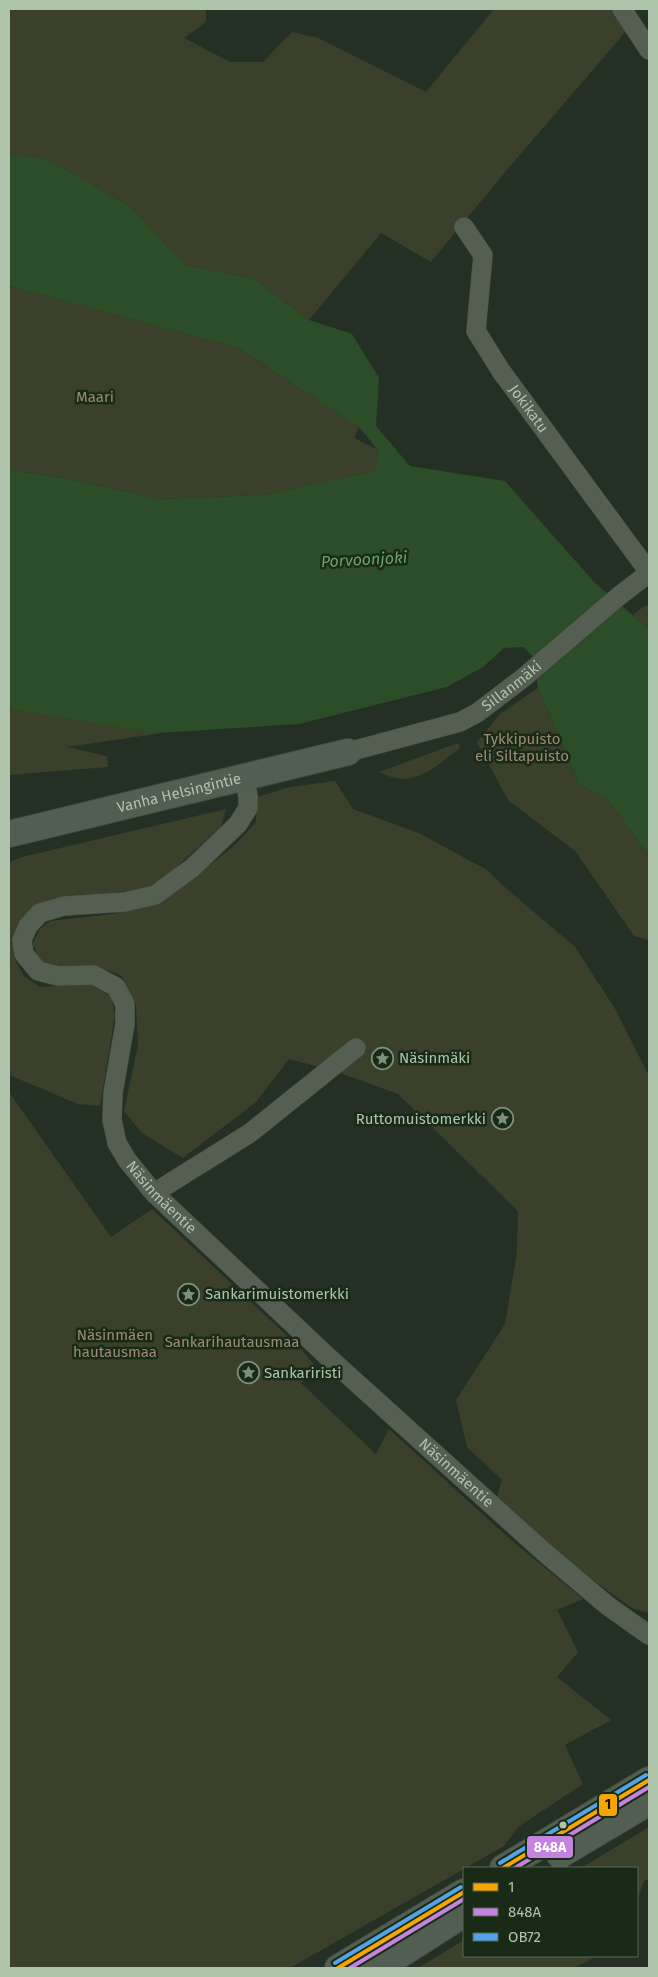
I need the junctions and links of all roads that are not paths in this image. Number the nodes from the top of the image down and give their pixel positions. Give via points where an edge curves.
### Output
1 (622, 9) edge
2 (649, 50) edge
3 (464, 227) dead end
4 (649, 572) edge
5 (348, 752) joint
6 (243, 777) junction
7 (9, 834) edge
8 (356, 1048) dead end
9 (154, 1192) junction
10 (649, 1635) edge
11 (649, 1780) edge
12 (649, 1802) edge
13 (505, 1867) edge
14 (540, 1867) edge
15 (463, 1893) edge
16 (463, 1915) edge
17 (338, 1968) edge
18 (379, 1968) edge

1 - 2 street
3 - 4 street, Jokikatu via 483,255 476,331 501,371
4 - 5 street, Sillanmäki via 495,701 460,722
5 - 6 main road, Vanha Helsingintie
6 - 7 main road, Vanha Helsingintie
6 - 9 street, Näsinmäentie via 248,808 238,824 192,868 154,895 125,902 64,906 40,913 28,926 22,940 24,954 38,971 58,976 94,975 116,987 126,1004 112,1120 117,1142 126,1160
8 - 9 street via 250,1133
9 - 10 street, Näsinmäentie via 328,1357 544,1552 608,1606
11 - 13 main road
12 - 14 main road
15 - 17 main road
16 - 18 main road

